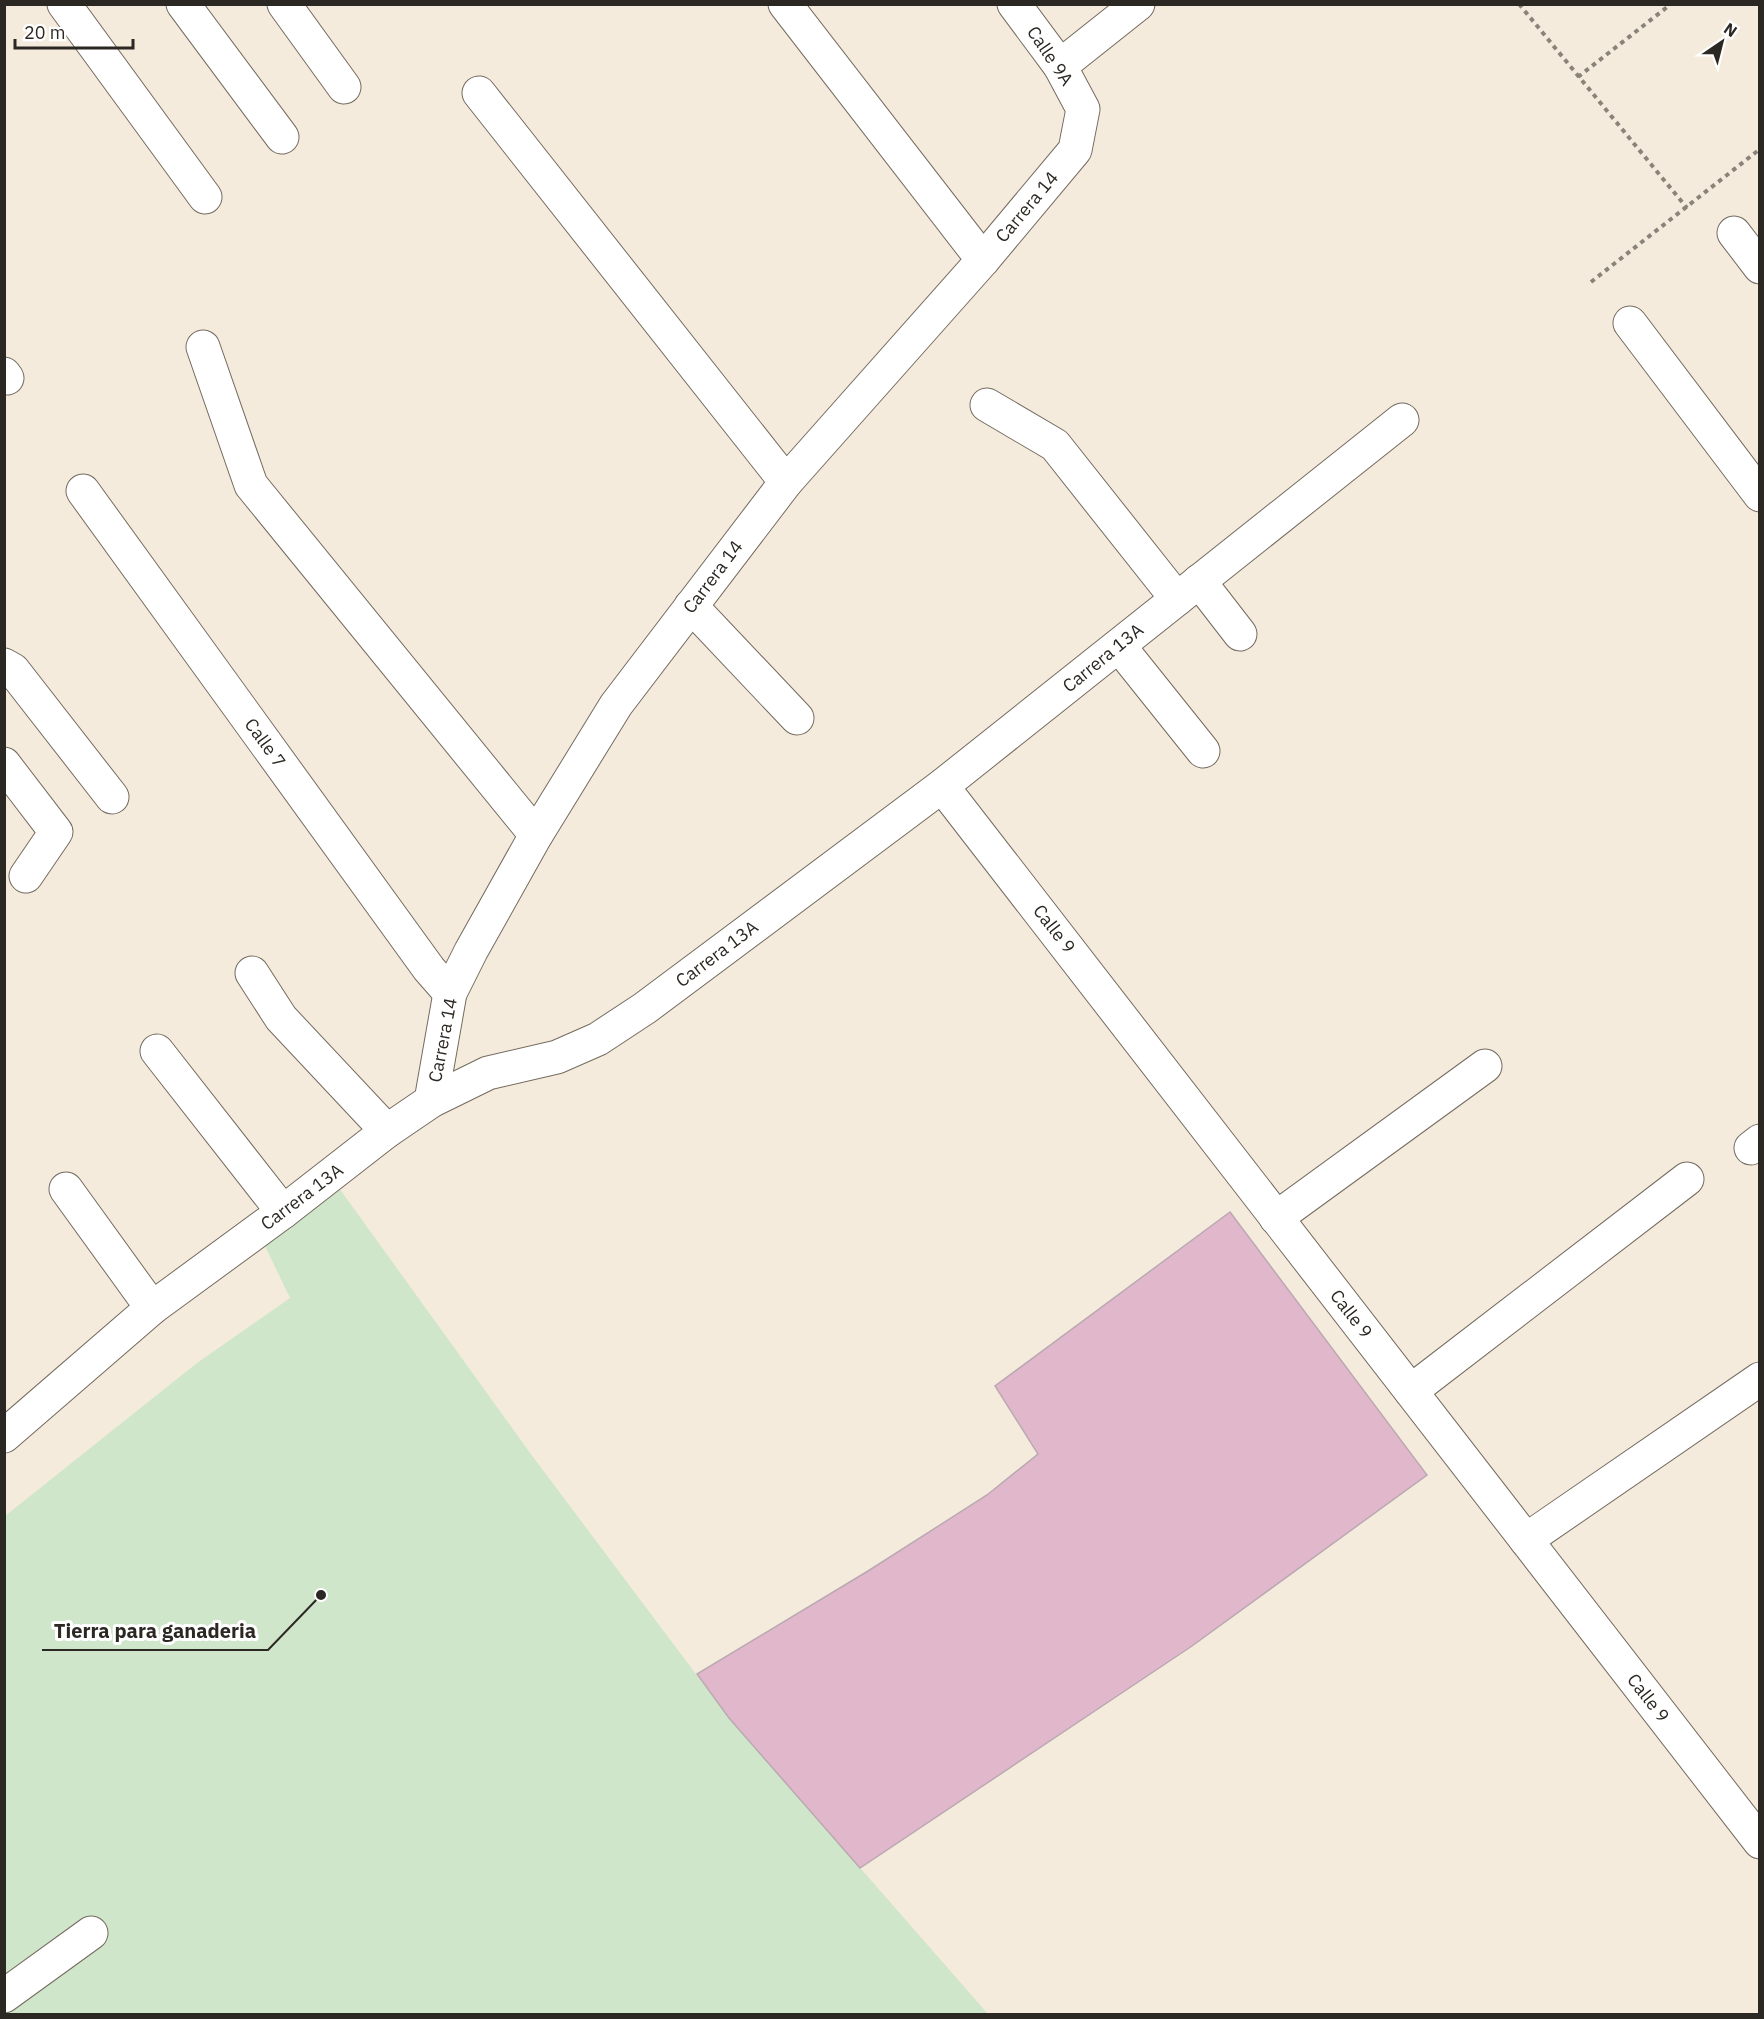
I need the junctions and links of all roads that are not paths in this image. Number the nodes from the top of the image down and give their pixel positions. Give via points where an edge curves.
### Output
1 (64, 4) edge
2 (183, 4) edge
3 (284, 4) edge
4 (785, 4) edge
5 (1014, 4) edge
6 (1138, 4) edge
7 (1060, 66) junction
8 (344, 87) dead end
9 (479, 93) dead end
10 (1083, 109) joint
11 (282, 137) dead end
12 (205, 197) dead end
13 (1734, 233) dead end
14 (983, 260) junction
15 (1760, 267) edge
16 (1630, 323) dead end
17 (203, 347) dead end
18 (987, 405) dead end
19 (1402, 420) dead end
20 (786, 482) junction
21 (1756, 482) edge
22 (83, 491) dead end
23 (1188, 590) junction
24 (691, 606) junction
25 (1240, 634) dead end
26 (1119, 645) junction
27 (4, 665) edge
28 (797, 718) dead end
29 (1203, 751) dead end
30 (4, 764) edge
31 (942, 786) junction
32 (112, 796) dead end
33 (536, 835) junction
34 (26, 876) dead end
35 (252, 973) dead end
36 (450, 993) junction
37 (157, 1051) dead end
38 (1485, 1066) dead end
39 (431, 1101) junction
40 (387, 1131) junction
41 (1687, 1179) dead end
42 (66, 1189) dead end
43 (283, 1212) junction
44 (1276, 1218) junction
45 (152, 1308) junction
46 (1760, 1379) edge
47 (1411, 1391) junction
48 (4, 1436) edge
49 (1526, 1540) junction
50 (1760, 1842) edge
51 (91, 1933) dead end
52 (4, 1996) edge

1 - 12 street
2 - 11 street
3 - 8 street
4 - 14 street
5 - 7 street, Calle 9A
6 - 7 street
7 - 10 street, Calle 9A
9 - 20 street
10 - 14 street, Carrera 14 via 1075,150
13 - 15 street
14 - 20 street, Carrera 14
16 - 21 street
17 - 33 street via 251,485
18 - 23 street via 1055,445
19 - 23 street, Carrera 13A
20 - 24 street, Carrera 14
22 - 36 street, Calle 7
23 - 25 street
23 - 26 street, Carrera 13A
24 - 28 street
24 - 33 street, Carrera 14 via 616,705
26 - 29 street
26 - 31 street, Carrera 13A
27 - 32 street via 13,670
30 - 34 street via 56,832
31 - 39 street, Carrera 13A via 598,1039 557,1057 488,1072
31 - 44 street, Calle 9
33 - 36 street, Carrera 14
35 - 40 street via 281,1018
36 - 39 street, Carrera 14
37 - 43 street
38 - 44 street
39 - 40 street, Carrera 13A
40 - 43 street, Carrera 13A
41 - 47 street
42 - 45 street
43 - 45 street, Carrera 13A
44 - 47 street, Calle 9
45 - 48 street, Carrera 13A
46 - 49 street
47 - 49 street, Calle 9
49 - 50 street, Calle 9
51 - 52 street

